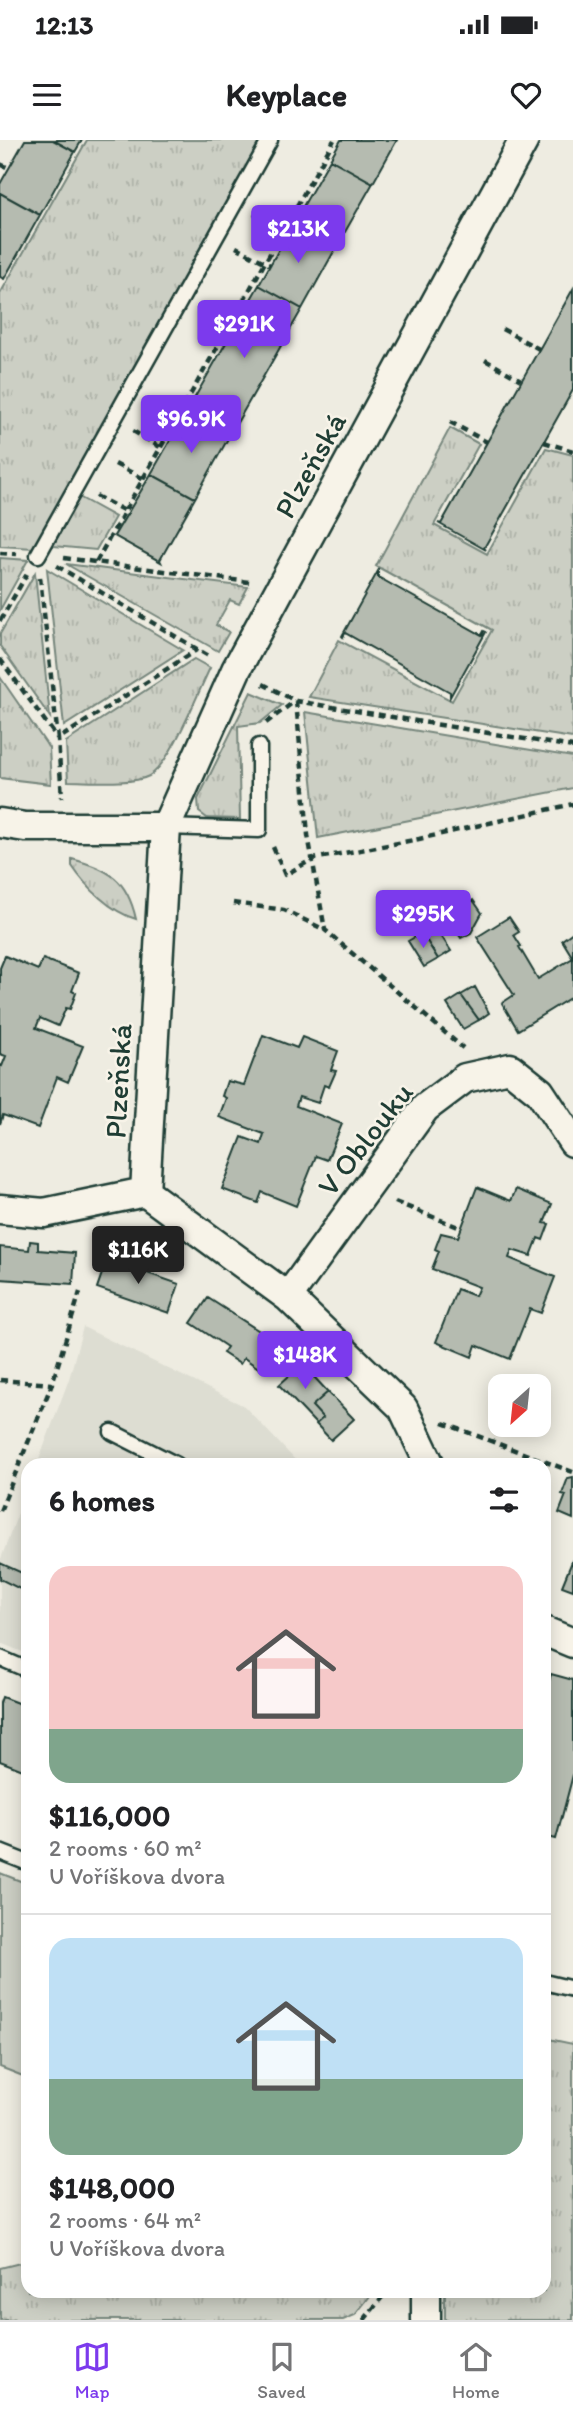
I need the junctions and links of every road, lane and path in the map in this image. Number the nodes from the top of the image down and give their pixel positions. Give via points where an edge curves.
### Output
1 (270, 140) edge
2 (334, 140) edge
3 (524, 140) edge
4 (0, 164) edge
5 (9, 169) dead end
6 (235, 204) junction
7 (286, 231) junction
8 (216, 237) junction
9 (267, 263) junction
10 (183, 296) junction
11 (233, 323) junction
12 (502, 329) dead end
13 (539, 349) dead end
14 (485, 360) dead end
15 (522, 380) dead end
16 (113, 421) junction
17 (450, 422) dead end
18 (486, 442) dead end
19 (544, 442) dead end
20 (163, 448) junction
21 (573, 451) edge
22 (95, 453) junction
23 (145, 480) junction
24 (77, 486) junction
25 (127, 512) junction
26 (38, 555) junction
27 (96, 562) junction
28 (282, 585) junction
29 (0, 621) edge
30 (198, 649) junction
31 (208, 655) dead end
32 (0, 659) edge
33 (254, 679) dead end
34 (296, 701) junction
35 (58, 739) junction
36 (259, 746) joint
37 (573, 747) edge
38 (573, 804) edge
39 (0, 823) edge
40 (64, 827) junction
41 (166, 827) junction
42 (313, 859) junction
43 (285, 875) dead end
44 (233, 903) dead end
45 (325, 930) junction
46 (492, 1073) junction
47 (573, 1142) edge
48 (365, 1190) junction
49 (145, 1192) junction
50 (0, 1209) edge
51 (461, 1228) dead end
52 (80, 1292) dead end
53 (288, 1297) junction
54 (0, 1380) edge
55 (52, 1384) junction
56 (403, 1408) junction
57 (112, 1432) dead end
58 (22, 1458) edge
59 (163, 1458) edge
60 (427, 1458) edge
61 (538, 1458) edge
62 (21, 1460) edge
63 (551, 1463) edge
64 (573, 1471) edge
65 (0, 1511) edge
66 (551, 1634) edge
67 (573, 1643) edge
68 (0, 1658) edge
69 (21, 1667) edge
70 (0, 1852) edge
71 (21, 1860) edge
72 (551, 1984) edge
73 (573, 1989) edge
74 (381, 2298) edge
75 (426, 2298) edge
76 (364, 2320) edge
77 (426, 2320) edge

1 - 6 lane
2 - 7 path
3 - 28 street, Plzeňská
4 - 5 path
6 - 7 path
6 - 8 lane
7 - 9 path
8 - 9 path
8 - 10 lane
9 - 11 path
10 - 11 path
10 - 16 lane
11 - 20 path
12 - 13 path
14 - 15 path
16 - 20 path
16 - 22 lane
17 - 18 path
19 - 21 path
20 - 23 path
22 - 23 path
22 - 24 lane
23 - 25 path
24 - 25 path
24 - 26 lane
25 - 27 path
26 - 27 path
26 - 29 path
26 - 30 path
26 - 35 path
27 - 28 path
28 - 41 street, Plzeňská via 236,670
30 - 31 path
30 - 35 path
32 - 35 path
33 - 34 path
34 - 36 path via 262,726
34 - 37 path
34 - 42 path
35 - 40 path
36 - 41 lane via 259,830
38 - 42 path
39 - 40 street
40 - 41 street
41 - 49 street, Plzeňská
42 - 43 path
42 - 45 path
44 - 45 path via 284,910
45 - 46 path
46 - 47 street, V Oblouku via 510,1068 540,1092
46 - 48 street, V Oblouku via 465,1078 425,1108
48 - 51 path
48 - 53 street, V Oblouku
49 - 50 street via 44,1213
49 - 53 street
52 - 55 path
53 - 56 street
54 - 55 path
55 - 58 path
56 - 60 street
56 - 61 path
57 - 59 lane
62 - 65 path
63 - 64 path
66 - 67 street
68 - 69 lane
70 - 71 lane
72 - 73 lane
74 - 76 path
75 - 77 street

